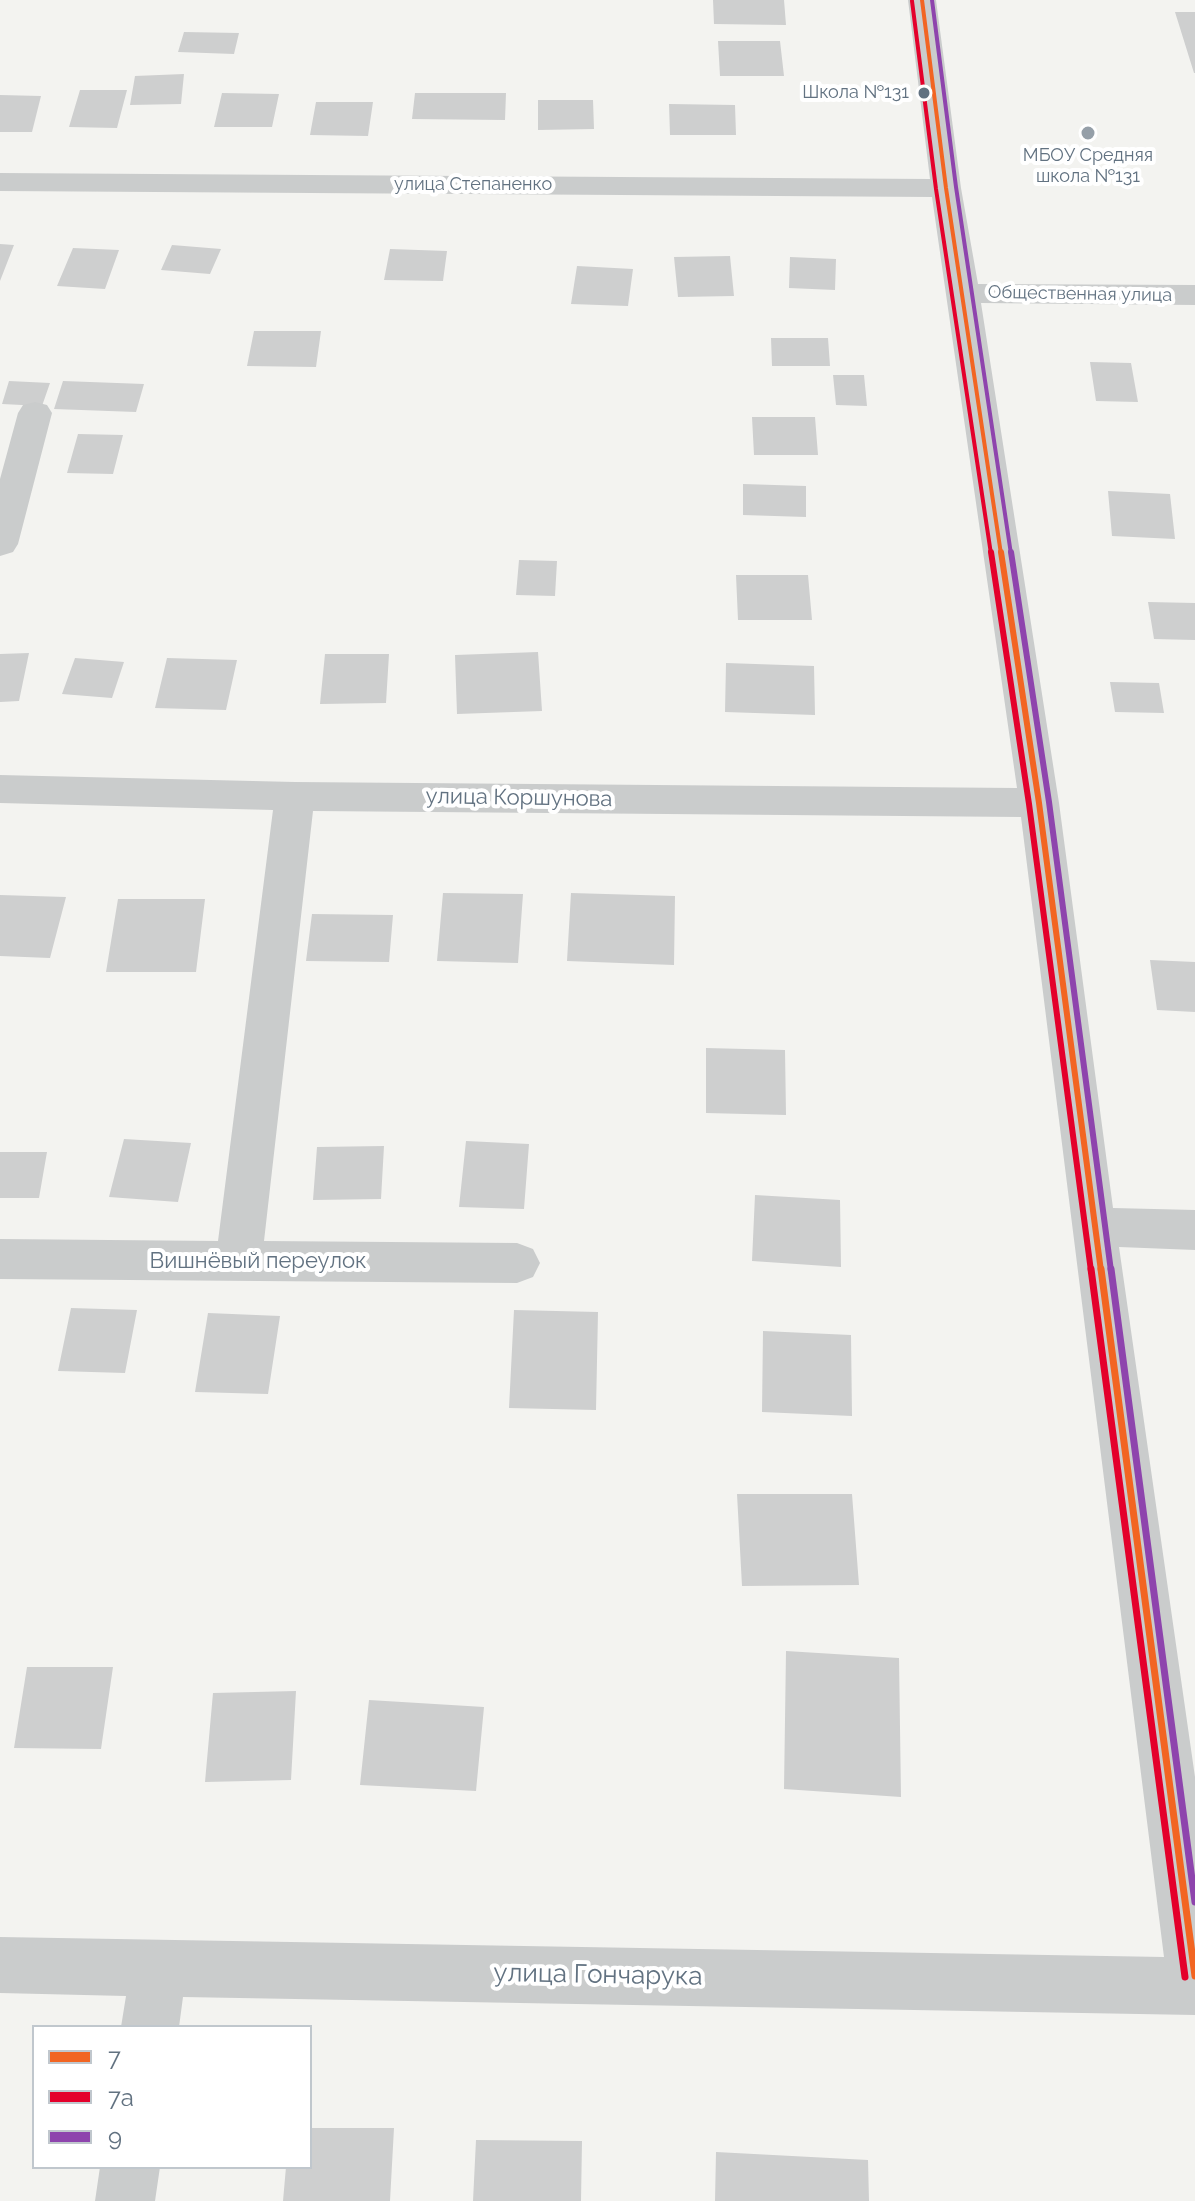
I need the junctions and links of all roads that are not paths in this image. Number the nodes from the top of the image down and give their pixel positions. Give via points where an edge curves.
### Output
1 (922, 0) edge
2 (0, 182) edge
3 (946, 188) junction
4 (964, 293) junction
5 (1195, 295) edge
6 (35, 413) dead end
7 (0, 544) edge
8 (0, 789) edge
9 (295, 796) junction
10 (1039, 803) junction
11 (1093, 1227) junction
12 (1195, 1230) edge
13 (0, 1259) edge
14 (239, 1260) junction
15 (517, 1263) dead end
16 (0, 1965) edge
17 (158, 1967) junction
18 (1195, 1976) edge
19 (1195, 1986) edge
20 (150, 2025) edge
21 (130, 2169) edge
22 (125, 2201) edge

1 - 3 street
2 - 3 street, улица Степаненко
3 - 4 street
4 - 5 street, Общественная улица
4 - 10 street
6 - 7 street
8 - 9 street, улица Коршунова
9 - 10 street, улица Коршунова
9 - 14 street
10 - 11 street
11 - 12 street
11 - 18 street
13 - 14 street, Вишнёвый переулок
14 - 15 street, Вишнёвый переулок
16 - 17 street, улица Гончарука
17 - 19 street, улица Гончарука
17 - 20 street
21 - 22 street

